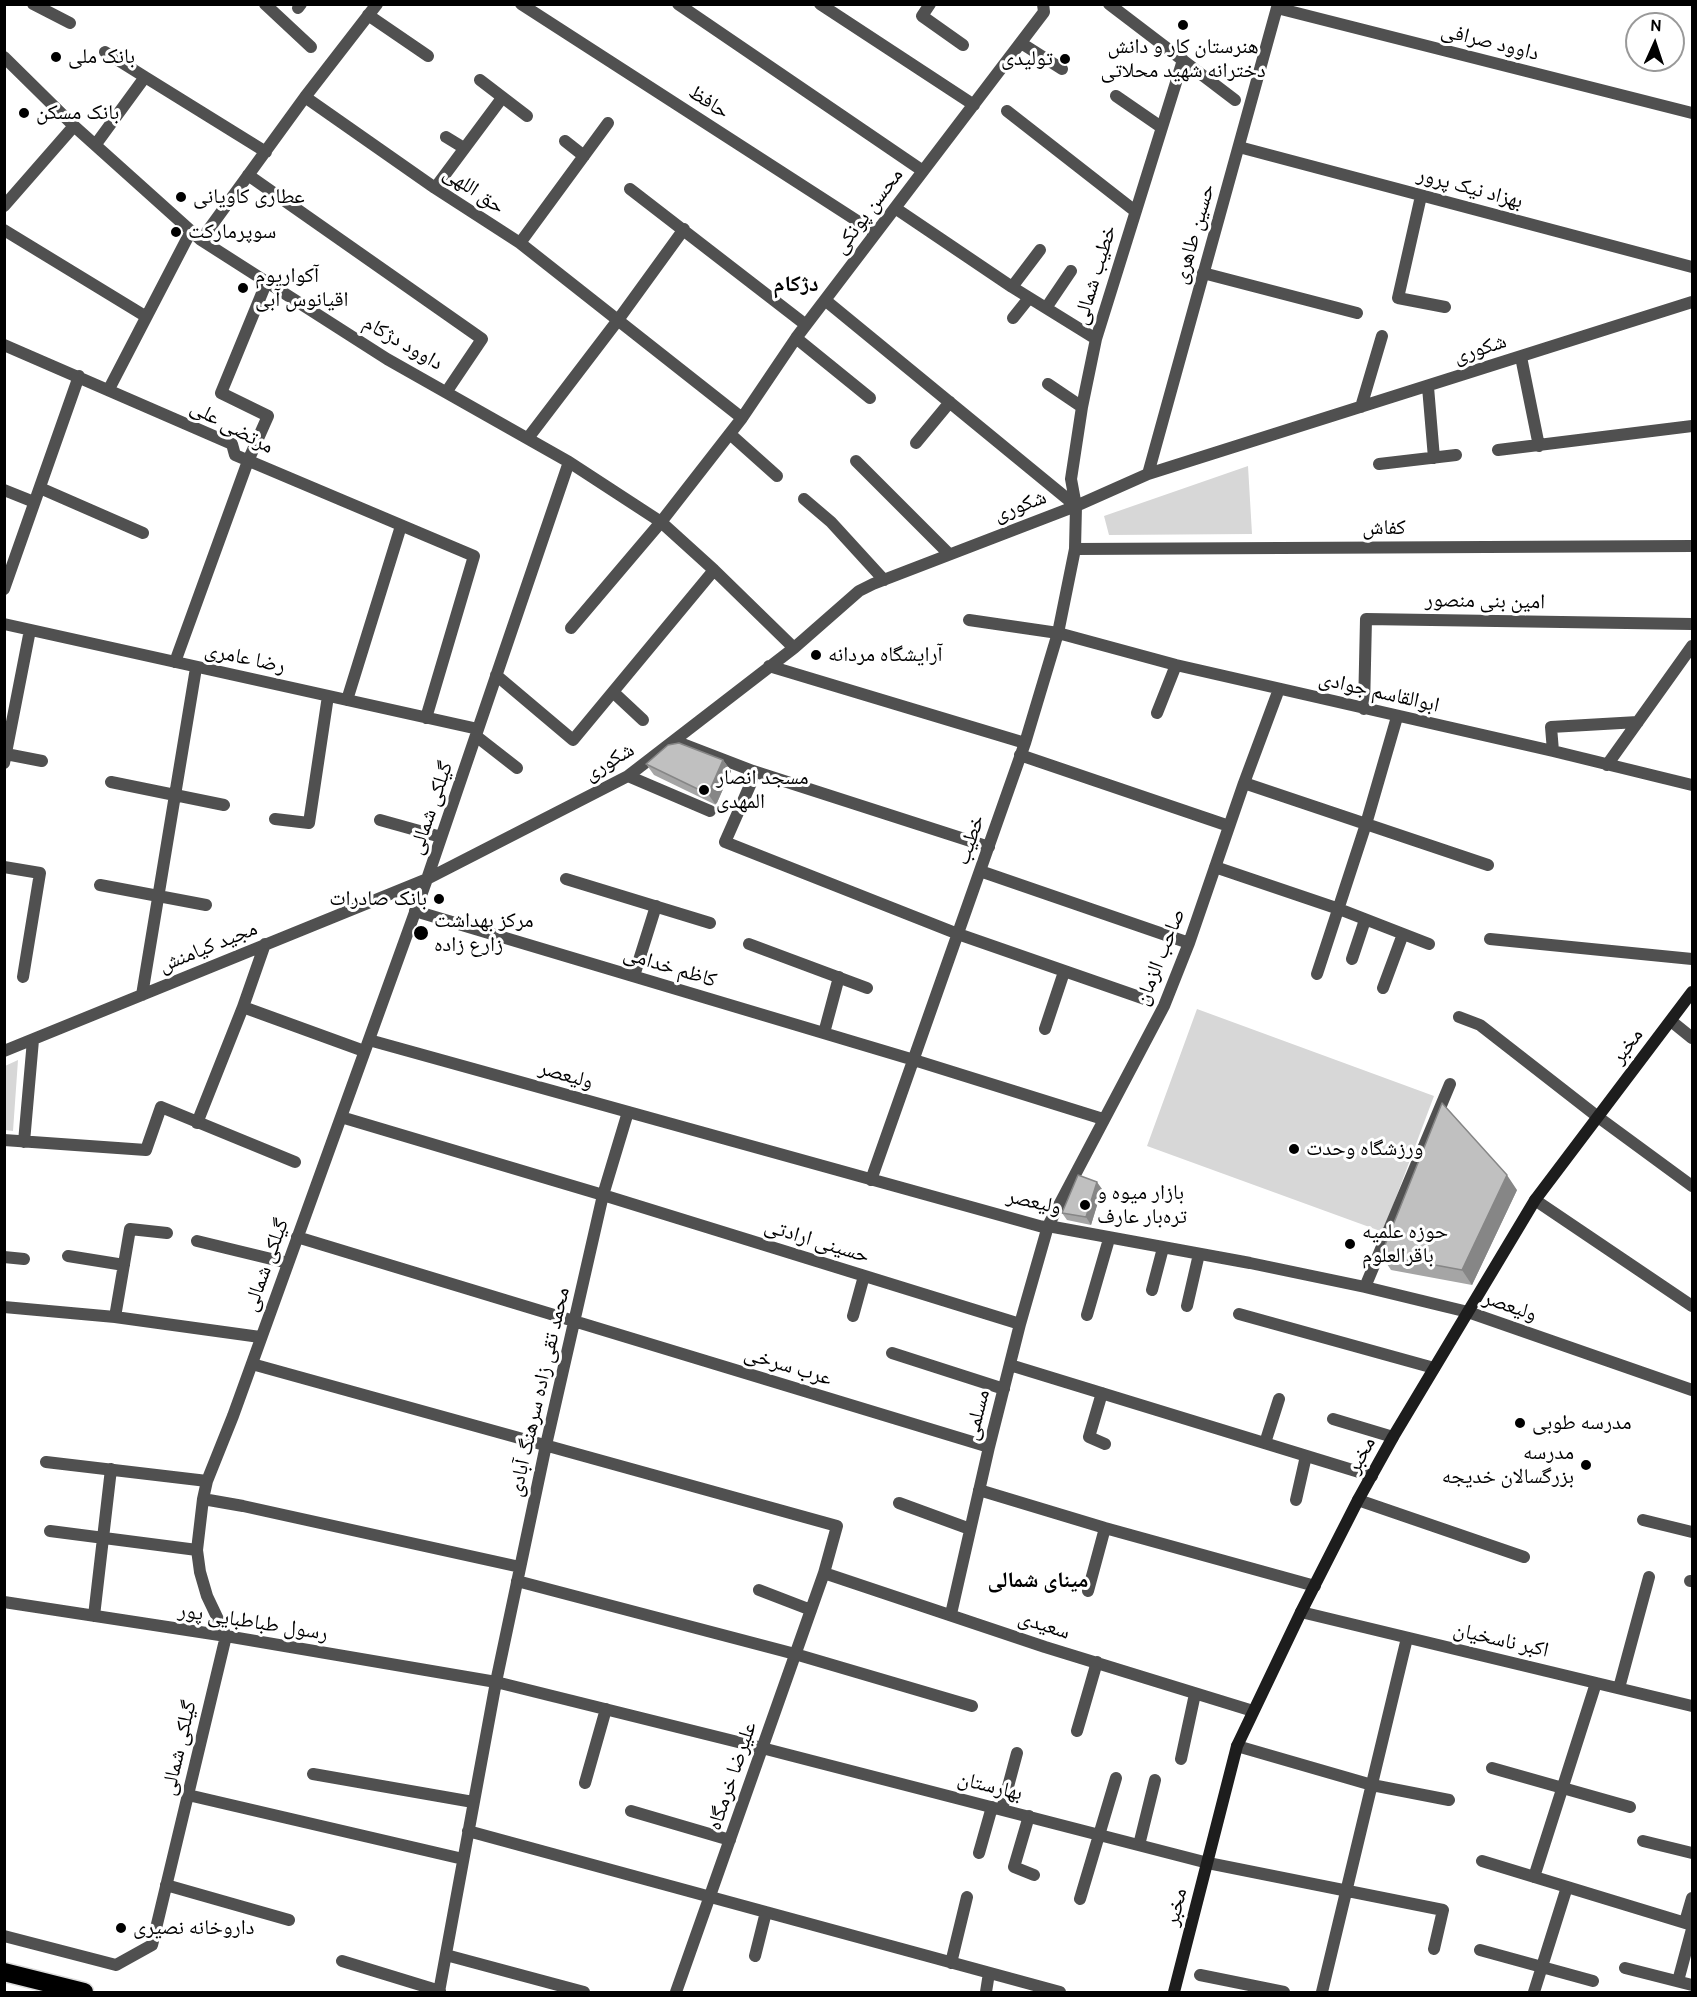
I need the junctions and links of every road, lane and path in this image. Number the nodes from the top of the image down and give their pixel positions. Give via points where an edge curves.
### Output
1 (33, 4) edge
2 (265, 4) edge
3 (377, 4) edge
4 (521, 4) edge
5 (678, 4) edge
6 (820, 4) edge
7 (930, 4) edge
8 (1108, 4) edge
9 (1277, 6) edge
10 (1044, 8) edge
11 (368, 15) junction
12 (70, 23) dead end
13 (1021, 43) junction
14 (963, 45) dead end
15 (311, 47) dead end
16 (105, 52) dead end
17 (428, 56) dead end
18 (4, 57) edge
19 (1182, 60) junction
20 (1062, 69) dead end
21 (145, 77) junction
22 (480, 80) dead end
23 (1116, 96) dead end
24 (305, 98) junction
25 (502, 98) junction
26 (1235, 100) dead end
27 (974, 105) junction
28 (1007, 111) dead end
29 (1692, 113) edge
30 (526, 116) dead end
31 (608, 123) dead end
32 (74, 126) junction
33 (1161, 127) junction
34 (446, 137) dead end
35 (565, 141) dead end
36 (96, 144) junction
37 (1239, 147) junction
38 (464, 148) junction
39 (266, 152) junction
40 (584, 156) junction
41 (923, 171) junction
42 (248, 175) junction
43 (435, 188) junction
44 (630, 189) dead end
45 (1421, 196) junction
46 (4, 206) edge
47 (895, 208) junction
48 (1135, 211) junction
49 (684, 229) junction
50 (4, 230) edge
51 (191, 231) junction
52 (876, 232) junction
53 (201, 240) junction
54 (520, 243) junction
55 (1040, 250) dead end
56 (1692, 267) edge
57 (1071, 271) dead end
58 (1203, 273) junction
59 (267, 281) junction
60 (1012, 287) junction
61 (1029, 298) junction
62 (825, 300) junction
63 (1692, 302) edge
64 (1445, 307) dead end
65 (1046, 308) junction
66 (1357, 313) dead end
67 (145, 316) junction
68 (1013, 318) dead end
69 (618, 320) junction
70 (806, 325) junction
71 (1382, 336) dead end
72 (796, 338) junction
73 (1096, 339) junction
74 (4, 345) edge
75 (1521, 357) junction
76 (79, 376) junction
77 (1048, 384) dead end
78 (1428, 387) junction
79 (109, 389) junction
80 (447, 391) junction
81 (870, 398) dead end
82 (950, 402) junction
83 (1361, 407) junction
84 (1082, 408) junction
85 (742, 418) junction
86 (1692, 426) edge
87 (730, 434) junction
88 (528, 438) junction
89 (916, 443) dead end
90 (1539, 446) junction
91 (1498, 450) dead end
92 (1456, 455) dead end
93 (1434, 458) junction
94 (248, 461) junction
95 (856, 461) dead end
96 (569, 462) junction
97 (1379, 464) dead end
98 (1148, 474) junction
99 (777, 476) dead end
100 (40, 488) junction
101 (4, 490) edge
102 (804, 499) dead end
103 (34, 502) junction
104 (1076, 506) junction
105 (661, 522) junction
106 (402, 525) junction
107 (142, 533) dead end
108 (1692, 546) edge
109 (1076, 549) junction
110 (950, 554) junction
111 (714, 570) junction
112 (884, 580) junction
113 (4, 589) edge
114 (969, 621) dead end
115 (4, 624) edge
116 (1692, 624) edge
117 (571, 628) dead end
118 (30, 630) junction
119 (1058, 633) junction
120 (1692, 646) edge
121 (794, 648) junction
122 (175, 662) junction
123 (1176, 665) junction
124 (769, 666) junction
125 (196, 668) junction
126 (496, 675) junction
127 (1279, 689) junction
128 (613, 692) junction
129 (328, 696) junction
130 (347, 700) junction
131 (1364, 709) junction
132 (1157, 713) dead end
133 (1397, 717) junction
134 (426, 718) junction
135 (643, 720) dead end
136 (1638, 722) junction
137 (477, 733) junction
138 (675, 741) junction
139 (1022, 749) junction
140 (1553, 751) junction
141 (5, 758) edge
142 (42, 761) dead end
143 (1607, 765) junction
144 (517, 768) dead end
145 (753, 771) junction
146 (628, 776) junction
147 (111, 782) dead end
148 (1244, 783) junction
149 (1692, 785) edge
150 (175, 795) junction
151 (224, 805) dead end
152 (710, 811) dead end
153 (275, 819) dead end
154 (380, 820) dead end
155 (1366, 824) junction
156 (1229, 826) junction
157 (441, 837) junction
158 (989, 847) junction
159 (1488, 865) dead end
160 (4, 867) edge
161 (1215, 867) junction
162 (980, 871) junction
163 (427, 879) junction
164 (566, 879) dead end
165 (100, 885) dead end
166 (158, 895) junction
167 (206, 905) dead end
168 (656, 906) junction
169 (1339, 909) junction
170 (416, 911) junction
171 (1365, 920) junction
172 (710, 924) dead end
173 (958, 934) junction
174 (1403, 934) junction
175 (1490, 939) dead end
176 (1189, 943) junction
177 (265, 944) junction
178 (749, 944) dead end
179 (1429, 944) dead end
180 (1692, 958) edge
181 (1352, 959) dead end
182 (1064, 972) junction
183 (1317, 974) dead end
184 (634, 976) junction
185 (23, 977) dead end
186 (839, 977) junction
187 (867, 988) dead end
188 (1383, 988) dead end
189 (1692, 992) edge
190 (142, 995) junction
191 (1145, 999) dead end
192 (243, 1007) junction
193 (1459, 1017) dead end
194 (1671, 1021) junction
195 (1045, 1029) dead end
196 (824, 1033) junction
197 (1692, 1038) edge
198 (33, 1040) junction
199 (366, 1046) junction
200 (4, 1051) edge
201 (914, 1059) junction
202 (1450, 1083) dead end
203 (627, 1112) junction
204 (341, 1117) junction
205 (1598, 1117) junction
206 (1103, 1119) junction
207 (197, 1123) junction
208 (4, 1140) edge
209 (24, 1142) junction
210 (295, 1162) dead end
211 (872, 1179) junction
212 (1692, 1186) edge
213 (603, 1195) junction
214 (1535, 1200) junction
215 (1048, 1226) junction
216 (167, 1233) dead end
217 (297, 1237) junction
218 (1109, 1239) junction
219 (197, 1241) dead end
220 (1163, 1248) junction
221 (1199, 1254) junction
222 (68, 1256) dead end
223 (4, 1257) edge
224 (24, 1259) dead end
225 (288, 1263) junction
226 (124, 1265) junction
227 (864, 1276) junction
228 (1365, 1287) junction
229 (1152, 1290) dead end
230 (1187, 1306) dead end
231 (1692, 1306) edge
232 (4, 1307) edge
233 (1468, 1312) junction
234 (1239, 1314) dead end
235 (1087, 1315) dead end
236 (853, 1316) dead end
237 (115, 1317) junction
238 (575, 1322) junction
239 (1020, 1324) junction
240 (260, 1337) junction
241 (892, 1353) dead end
242 (252, 1364) junction
243 (1010, 1365) junction
244 (1434, 1368) junction
245 (1004, 1389) junction
246 (1692, 1390) edge
247 (1102, 1394) junction
248 (1279, 1399) dead end
249 (1333, 1419) dead end
250 (1393, 1437) junction
251 (1264, 1443) junction
252 (1105, 1444) dead end
253 (546, 1445) junction
254 (989, 1447) junction
255 (1306, 1456) junction
256 (46, 1462) dead end
257 (111, 1469) junction
258 (1372, 1476) junction
259 (207, 1481) junction
260 (979, 1490) junction
261 (203, 1499) junction
262 (1296, 1500) dead end
263 (1358, 1500) junction
264 (899, 1503) dead end
265 (1643, 1520) dead end
266 (1105, 1528) junction
267 (970, 1529) junction
268 (50, 1531) dead end
269 (1692, 1532) edge
270 (103, 1538) junction
271 (197, 1550) junction
272 (1524, 1557) dead end
273 (520, 1567) junction
274 (824, 1573) junction
275 (1649, 1576) dead end
276 (517, 1581) junction
277 (1315, 1586) junction
278 (759, 1590) dead end
279 (1088, 1591) dead end
280 (4, 1602) edge
281 (811, 1610) junction
282 (1301, 1612) junction
283 (951, 1614) junction
284 (94, 1616) junction
285 (226, 1636) junction
286 (1407, 1638) junction
287 (795, 1654) junction
288 (1097, 1662) junction
289 (496, 1682) junction
290 (1596, 1683) junction
291 (1619, 1688) junction
292 (1195, 1694) junction
293 (972, 1706) dead end
294 (1692, 1706) edge
295 (606, 1709) junction
296 (1253, 1711) junction
297 (1077, 1731) dead end
298 (1237, 1746) junction
299 (762, 1748) junction
300 (1017, 1754) dead end
301 (1181, 1759) dead end
302 (1492, 1768) dead end
303 (313, 1774) dead end
304 (1116, 1778) dead end
305 (1155, 1780) dead end
306 (585, 1783) dead end
307 (1372, 1785) junction
308 (1563, 1787) junction
309 (188, 1795) junction
310 (1449, 1800) dead end
311 (473, 1802) junction
312 (1630, 1807) dead end
313 (997, 1808) junction
314 (631, 1811) dead end
315 (1029, 1816) junction
316 (468, 1831) junction
317 (1098, 1834) junction
318 (730, 1840) junction
319 (1642, 1841) dead end
320 (1139, 1845) junction
321 (979, 1853) dead end
322 (1692, 1853) edge
323 (463, 1859) junction
324 (1482, 1861) dead end
325 (1208, 1863) junction
326 (1034, 1875) dead end
327 (1534, 1877) junction
328 (166, 1885) junction
329 (1567, 1887) junction
330 (1346, 1892) junction
331 (710, 1896) junction
332 (967, 1897) dead end
333 (1692, 1898) edge
334 (1080, 1899) dead end
335 (766, 1912) junction
336 (289, 1920) dead end
337 (1690, 1925) edge
338 (4, 1936) edge
339 (1434, 1949) dead end
340 (1480, 1950) dead end
341 (446, 1955) junction
342 (755, 1956) dead end
343 (342, 1961) dead end
344 (951, 1963) junction
345 (1542, 1968) junction
346 (1625, 1968) dead end
347 (4, 1972) edge
348 (989, 1973) junction
349 (1200, 1975) dead end
350 (1593, 1981) dead end
351 (1678, 1981) junction
352 (1692, 1985) edge
353 (1044, 1990) edge
354 (84, 1992) edge
355 (439, 1992) edge
356 (584, 1992) edge
357 (676, 1992) edge
358 (986, 1992) edge
359 (1060, 1992) edge
360 (1174, 1992) edge
361 (1284, 1992) edge
362 (1322, 1992) edge
363 (1534, 1992) edge

1 - 12 street
2 - 15 street
3 - 11 street
4 - 52 street, حافظ
5 - 41 street
6 - 27 street
7 - 14 street via 922,16
8 - 19 street
9 - 29 street, داوود صرافی
9 - 37 street, حسین طاهری
10 - 13 street, محسن پونکی
11 - 17 street
11 - 24 street
13 - 20 street
13 - 27 street, محسن پونکی
16 - 21 street
18 - 32 street, داوود دژکام
19 - 26 street
19 - 33 street, خطیب شمالی
21 - 36 street
21 - 39 street
22 - 25 street
23 - 33 street
24 - 39 street
24 - 43 street, حق اللهی
25 - 30 street
25 - 38 street
27 - 41 street, محسن پونکی
28 - 48 street
31 - 40 street
32 - 36 street, داوود دژکام
32 - 46 street
33 - 48 street, خطیب شمالی
34 - 38 street
35 - 40 street
36 - 51 street, داوود دژکام
37 - 45 street, بهزاد نیک پرور
37 - 58 street, حسین طاهری
38 - 43 street
39 - 42 street
40 - 54 street
41 - 47 street, محسن پونکی
42 - 53 street
42 - 80 street via 486,334
43 - 54 street, حق اللهی
44 - 49 street
45 - 56 street, بهزاد نیک پرور
45 - 64 street via 1398,298
47 - 52 street, محسن پونکی
47 - 60 street
48 - 73 street, خطیب شمالی
49 - 69 street
49 - 70 street
50 - 67 street
51 - 53 street, داوود دژکام
51 - 67 street
52 - 62 street, محسن پونکی
53 - 59 street, داوود دژکام
54 - 69 street, حق اللهی
55 - 60 street
57 - 65 street
58 - 66 street
58 - 98 street, حسین طاهری
59 - 80 street, داوود دژکام via 387,359
59 - 94 street via 221,393 268,416
60 - 61 street
61 - 65 street
61 - 68 street
62 - 70 street, محسن پونکی
62 - 82 street
63 - 75 street, شکوری
65 - 73 street
67 - 79 street
69 - 85 street, حق اللهی
69 - 88 street
70 - 72 street, محسن پونکی
71 - 83 street
72 - 81 street
72 - 85 street, محسن پونکی
73 - 84 street, خطیب شمالی
74 - 76 street, مرتضی علی
75 - 78 street, شکوری
75 - 90 street
76 - 79 street, مرتضی علی
76 - 100 street
77 - 84 street
78 - 83 street, شکوری
78 - 93 street
79 - 94 street, مرتضی علی via 232,444 234,455
80 - 88 street, داوود دژکام
82 - 89 street
82 - 104 street
83 - 98 street, شکوری
84 - 104 street, خطیب شمالی via 1071,479
85 - 87 street, محسن پونکی
86 - 90 street
87 - 99 street
87 - 105 street, محسن پونکی
88 - 96 street, داوود دژکام
90 - 91 street
92 - 93 street
93 - 97 street
94 - 106 street, مرتضی علی
94 - 122 street
95 - 110 street
96 - 105 street, داوود دژکام
96 - 126 street, گيلکی شمالی
98 - 104 street, شکوری
100 - 103 street
100 - 107 street
101 - 103 street
102 - 112 street via 831,522
103 - 113 street
104 - 109 street, خطیب
104 - 110 street, شکوری
105 - 111 street, داوود دژکام
105 - 117 street, محسن پونکی
106 - 130 street
106 - 134 street, مرتضی علی via 474,556
108 - 109 street, کفاش
109 - 119 street, خطیب
110 - 112 street, شکوری
111 - 121 street, داوود دژکام
111 - 128 street
112 - 121 street, شکوری via 859,591
114 - 119 street, ابوالقاسم جوادی
115 - 118 street, رضا عامری
116 - 131 street, امین بنی منصور via 1366,619
118 - 122 street, رضا عامری
118 - 141 street
119 - 123 street, ابوالقاسم جوادی
119 - 139 street, خطیب
120 - 136 street
121 - 124 street, شکوری
122 - 125 street, رضا عامری
123 - 127 street, ابوالقاسم جوادی
123 - 132 street
124 - 138 street, شکوری
124 - 139 street
125 - 129 street, رضا عامری
125 - 150 street
126 - 128 street via 573,740
126 - 137 street, گيلکی شمالی
127 - 131 street, ابوالقاسم جوادی
127 - 148 street, صاحب الزمان
128 - 135 street
129 - 130 street, رضا عامری
129 - 153 street via 309,823
130 - 134 street, رضا عامری
131 - 133 street, ابوالقاسم جوادی
133 - 140 street, ابوالقاسم جوادی
133 - 155 street
134 - 137 street, رضا عامری
136 - 140 street via 1551,727
136 - 143 street
137 - 144 street
137 - 157 street, گيلکی شمالی
138 - 145 street
138 - 146 street, شکوری
139 - 156 street
139 - 158 street, خطیب
140 - 143 street, ابوالقاسم جوادی
141 - 142 street
143 - 149 street, ابوالقاسم جوادی
145 - 158 street
145 - 173 street via 725,842
146 - 152 street
146 - 163 street, شکوری
147 - 150 street
148 - 155 street
148 - 156 street, صاحب الزمان
150 - 151 street
150 - 166 street
154 - 157 street
155 - 159 street
155 - 169 street
156 - 161 street, صاحب الزمان
157 - 163 street, گيلکی شمالی
158 - 162 street, خطیب
160 - 185 street via 40,873
161 - 169 street
161 - 176 street, صاحب الزمان
162 - 173 street, خطیب
162 - 176 street
163 - 170 street, گيلکی شمالی
163 - 177 street, مجید کیامنش
164 - 168 street
165 - 166 street
166 - 167 street
166 - 190 street
168 - 172 street
168 - 184 street
169 - 171 street
169 - 183 street
170 - 184 street, کاظم خدامی
170 - 199 street, گيلکی شمالی
171 - 174 street
171 - 181 street
173 - 182 street
173 - 201 street, خطیب
174 - 179 street
174 - 188 street
175 - 180 street
176 - 206 street, صاحب الزمان via 1164,1005
177 - 190 street, مجید کیامنش
177 - 192 street
178 - 186 street
182 - 191 street
182 - 195 street
184 - 196 street, کاظم خدامی
186 - 187 street
186 - 196 street
189 - 194 main road, مخبر
190 - 198 street, مجید کیامنش
192 - 199 street, ولیعصر
192 - 207 street
193 - 205 street via 1480,1025
194 - 197 street
194 - 205 main road, مخبر
196 - 201 street, کاظم خدامی
198 - 200 street, مجید کیامنش
198 - 209 street
199 - 203 street, ولیعصر
199 - 204 street, گيلکی شمالی
201 - 206 street, کاظم خدامی
201 - 211 street, خطیب
202 - 228 street
203 - 211 street, ولیعصر
203 - 213 street, محمد تقی زاده سرهنگ آبادی
204 - 213 street, حسینی ارادتی
204 - 217 street, گيلکی شمالی
205 - 212 street
205 - 214 main road, مخبر
206 - 215 street, صاحب الزمان
207 - 209 street via 161,1107 146,1150
207 - 210 street
208 - 209 street
211 - 215 street, ولیعصر
213 - 227 street, حسینی ارادتی
213 - 238 street, محمد تقی زاده سرهنگ آبادی
214 - 231 street
214 - 233 main road, مخبر
215 - 218 street, ولیعصر
215 - 239 street, مسلمی
216 - 226 street via 130,1229
217 - 225 street, گيلکی شمالی
217 - 238 street, عرب سرخی
218 - 220 street, ولیعصر
218 - 235 street
219 - 225 street
220 - 221 street, ولیعصر
220 - 229 street
221 - 228 street, ولیعصر
221 - 230 street
222 - 226 street
223 - 224 street
225 - 240 street, گيلکی شمالی
226 - 237 street
227 - 236 street
227 - 239 street, حسینی ارادتی
228 - 233 street, ولیعصر
232 - 237 street
233 - 244 main road, مخبر
233 - 246 street, ولیعصر
234 - 244 street
237 - 240 street
238 - 253 street, محمد تقی زاده سرهنگ آبادی
238 - 254 street, عرب سرخی
239 - 243 street, مسلمی
240 - 242 street, گيلکی شمالی
241 - 245 street
242 - 253 street
242 - 259 street, گيلکی شمالی
243 - 245 street, مسلمی
243 - 247 street
244 - 250 main road, مخبر
245 - 254 street, مسلمی
247 - 251 street
247 - 252 street via 1089,1437
248 - 251 street
249 - 250 street
250 - 258 main road, مخبر
251 - 255 street
253 - 273 street, محمد تقی زاده سرهنگ آبادی
253 - 274 street, علیرضا خرمگاه via 837,1526
254 - 260 street, مسلمی
255 - 258 street
255 - 262 street
256 - 257 street
257 - 259 street
257 - 270 street
258 - 263 main road, مخبر
259 - 261 street, گيلکی شمالی
260 - 266 street
260 - 267 street, مسلمی
261 - 271 street, گيلکی شمالی
261 - 273 street
263 - 272 street
263 - 277 main road, مخبر
264 - 267 street
265 - 269 street
266 - 277 street
266 - 279 street
267 - 283 street, مسلمی
268 - 270 street
270 - 271 street
270 - 284 street
271 - 285 street, گيلکی شمالی via 207,1596
273 - 276 street, محمد تقی زاده سرهنگ آبادی
274 - 281 street, علیرضا خرمگاه
274 - 283 street, سعیدی
275 - 291 street
276 - 287 street
276 - 289 street, محمد تقی زاده سرهنگ آبادی
277 - 282 main road, مخبر
278 - 281 street
280 - 284 street, رسول طباطبایی پور
281 - 287 street, علیرضا خرمگاه
282 - 286 street, اکبر ناسخیان
282 - 296 main road, مخبر
283 - 288 street, سعیدی
284 - 285 street, رسول طباطبایی پور
285 - 289 street, رسول طباطبایی پور
285 - 309 street, گيلکی شمالی
286 - 290 street, اکبر ناسخیان
286 - 307 street
287 - 293 street
287 - 299 street, علیرضا خرمگاه
288 - 292 street, سعیدی
288 - 297 street
289 - 295 street, رسول طباطبایی پور
289 - 311 street, محمد تقی زاده سرهنگ آبادی
290 - 291 street, اکبر ناسخیان
290 - 308 street
291 - 294 street, اکبر ناسخیان
292 - 296 street, سعیدی
292 - 301 street
295 - 299 street, بهارستان
295 - 306 street
296 - 298 main road, مخبر
298 - 307 street
298 - 325 main road, مخبر
299 - 313 street, بهارستان
299 - 318 street, علیرضا خرمگاه
300 - 313 street
302 - 308 street
303 - 311 street
304 - 317 street
305 - 320 street
307 - 310 street
307 - 330 street
308 - 312 street
308 - 327 street
309 - 323 street
309 - 328 street, گيلکی شمالی
311 - 316 street, محمد تقی زاده سرهنگ آبادی
313 - 315 street, بهارستان
313 - 321 street
314 - 318 street
315 - 317 street, بهارستان
315 - 326 street via 1014,1867
316 - 323 street, محمد تقی زاده سرهنگ آبادی
316 - 331 street
317 - 320 street, بهارستان
317 - 334 street
318 - 331 street, علیرضا خرمگاه
319 - 322 street
320 - 325 street, بهارستان
323 - 341 street, محمد تقی زاده سرهنگ آبادی
324 - 327 street
325 - 330 street, بهارستان
325 - 360 main road, مخبر
327 - 329 street
328 - 336 street
328 - 338 street, گيلکی شمالی via 152,1945 116,1965
329 - 337 street
329 - 345 street
330 - 339 street, بهارستان via 1443,1910
330 - 362 street
331 - 335 street
331 - 357 street, علیرضا خرمگاه
332 - 344 street
333 - 337 street
335 - 342 street
335 - 344 street
337 - 351 street
340 - 345 street
341 - 355 street, محمد تقی زاده سرهنگ آبادی
341 - 356 street
343 - 355 street
344 - 348 street
345 - 350 street
345 - 363 street
346 - 351 street
347 - 354 highway
348 - 353 street
348 - 358 street
349 - 361 street
351 - 352 street
353 - 359 street

